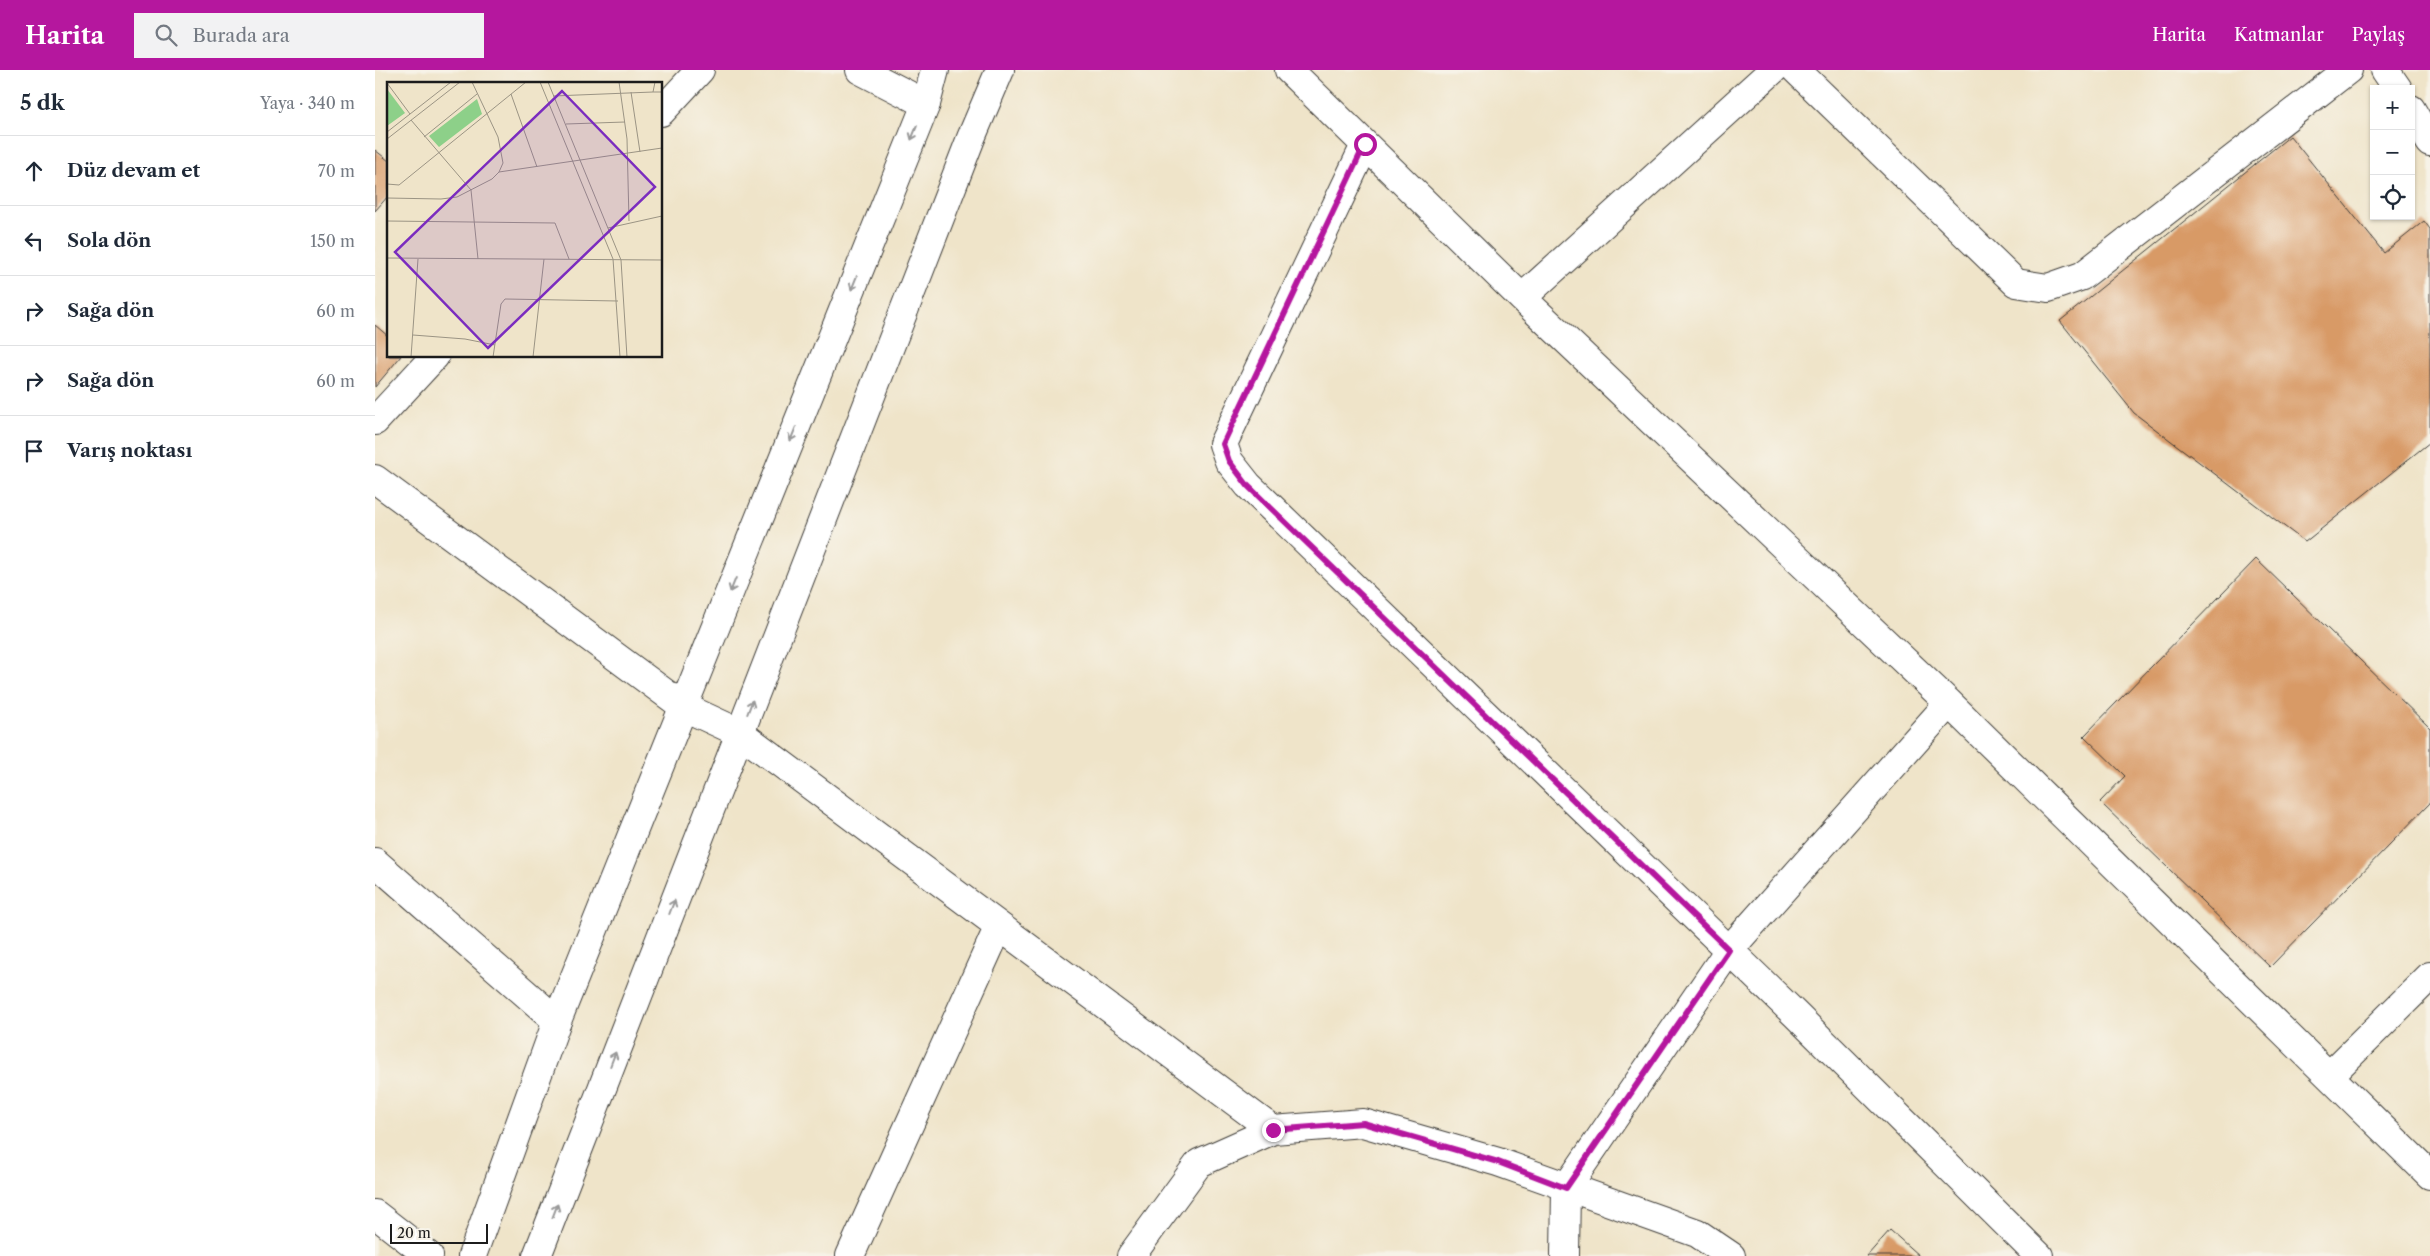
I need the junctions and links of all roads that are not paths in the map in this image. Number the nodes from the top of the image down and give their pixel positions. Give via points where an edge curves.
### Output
1 (700, 70) edge
2 (860, 70) edge
3 (935, 70) edge
4 (1000, 70) edge
5 (1289, 70) edge
6 (1773, 70) edge
7 (1796, 70) edge
8 (2348, 70) edge
9 (2385, 70) edge
10 (2395, 85) edge
11 (926, 104) junction
12 (663, 110) edge
13 (2415, 116) edge
14 (2430, 142) edge
15 (1365, 144) junction
16 (1522, 298) junction
17 (433, 358) edge
18 (375, 421) edge
19 (375, 479) edge
20 (1949, 703) junction
21 (684, 707) junction
22 (739, 733) junction
23 (375, 862) edge
24 (999, 926) junction
25 (1729, 950) junction
26 (2430, 976) edge
27 (557, 1022) junction
28 (2330, 1075) junction
29 (1273, 1130) junction
30 (2430, 1175) edge
31 (1566, 1188) junction
32 (375, 1214) edge
33 (429, 1256) edge
34 (472, 1256) edge
35 (537, 1256) edge
36 (850, 1256) edge
37 (1131, 1256) edge
38 (1565, 1256) edge
39 (1731, 1256) edge
40 (2039, 1256) edge

1 - 12 street
2 - 11 street
3 - 11 street
22 -> 4 street
5 - 15 street
6 - 16 street
7 - 8 street via 2016,283 2048,288 2082,276
9 - 10 street
11 -> 21 street
13 - 14 street
15 - 16 street
15 - 25 street via 1223,444 1229,461 1248,486
16 - 20 street
17 - 18 street
19 - 21 street
20 - 25 street
20 - 28 street
21 - 22 street
21 - 27 street
22 - 24 street
35 -> 22 street
23 - 27 street
24 - 29 street
24 - 36 street
25 - 31 street
25 - 40 street
26 - 28 street
27 - 34 street
28 - 30 street
29 - 31 street via 1363,1123 1498,1162
29 - 37 street via 1199,1163
31 - 38 street
31 - 39 street via 1697,1233
32 - 33 street

